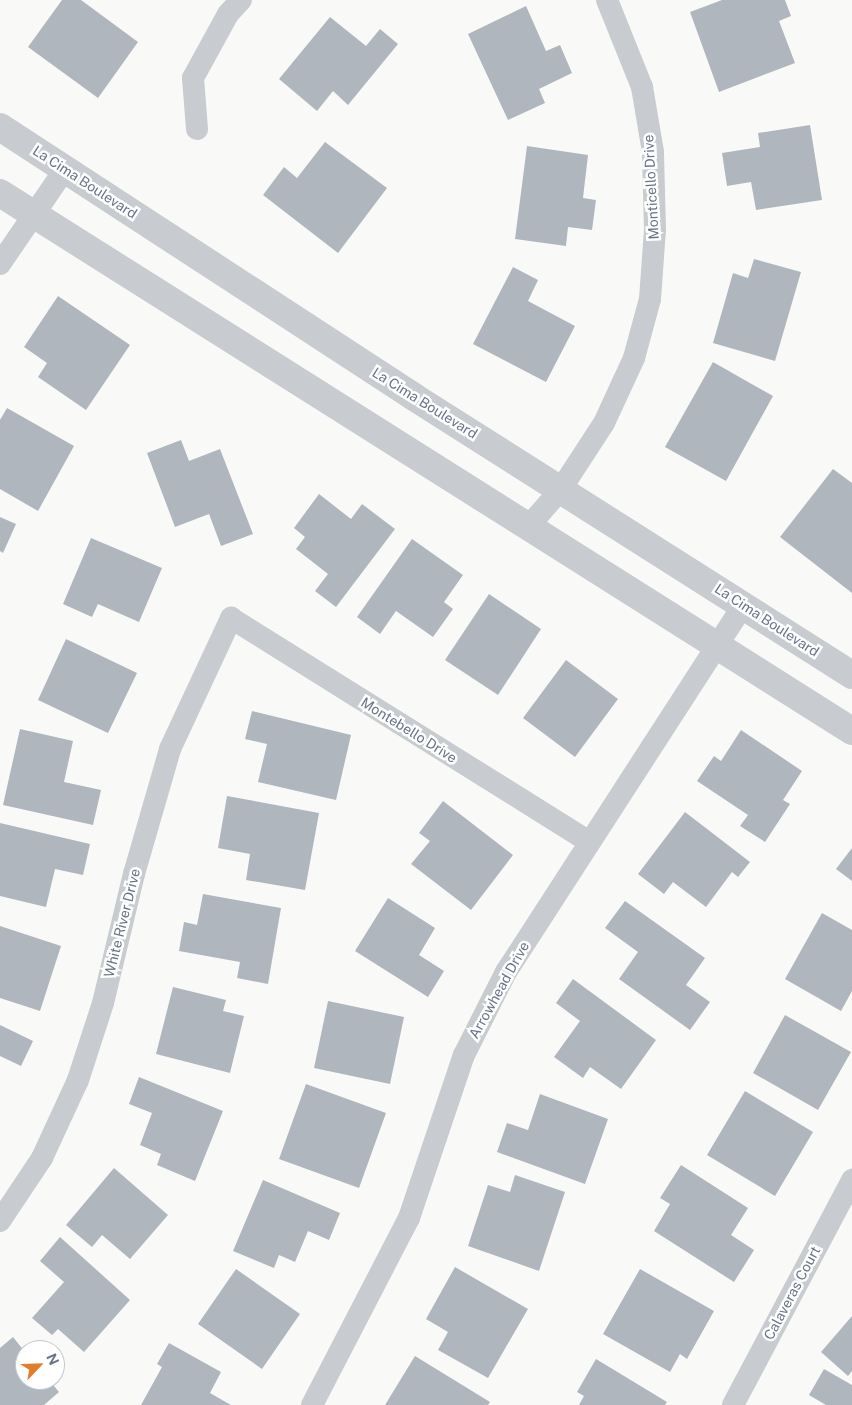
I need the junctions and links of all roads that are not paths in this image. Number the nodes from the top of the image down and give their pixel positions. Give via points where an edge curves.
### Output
1 (241, 0) edge
2 (607, 0) edge
3 (0, 127) edge
4 (197, 129) dead end
5 (65, 169) junction
6 (0, 193) edge
7 (33, 214) junction
8 (0, 264) edge
9 (561, 489) junction
10 (528, 526) junction
11 (743, 605) junction
12 (231, 618) joint
13 (717, 646) junction
14 (852, 675) edge
15 (852, 731) edge
16 (588, 842) junction
17 (852, 1180) edge
18 (0, 1221) edge
19 (312, 1405) edge
20 (733, 1405) edge

1 - 4 street via 228,14 193,78
2 - 9 street, Monticello Drive via 642,87 653,152 656,230 650,299 634,358 604,423
3 - 5 street, La Cima Boulevard
5 - 7 street
5 - 9 street, La Cima Boulevard
6 - 7 street
7 - 8 street
7 - 10 street
9 - 10 street, Monticello Drive
9 - 11 street, La Cima Boulevard
10 - 13 street
11 - 13 street, Arrowhead Drive
11 - 14 street, La Cima Boulevard
12 - 16 street, Montebello Drive
12 - 18 street, White River Drive via 170,749 102,1003 78,1080 42,1158
13 - 15 street
13 - 16 street, Arrowhead Drive
16 - 19 street, Arrowhead Drive via 506,972 464,1055 409,1218
17 - 20 street, Calaveras Court

